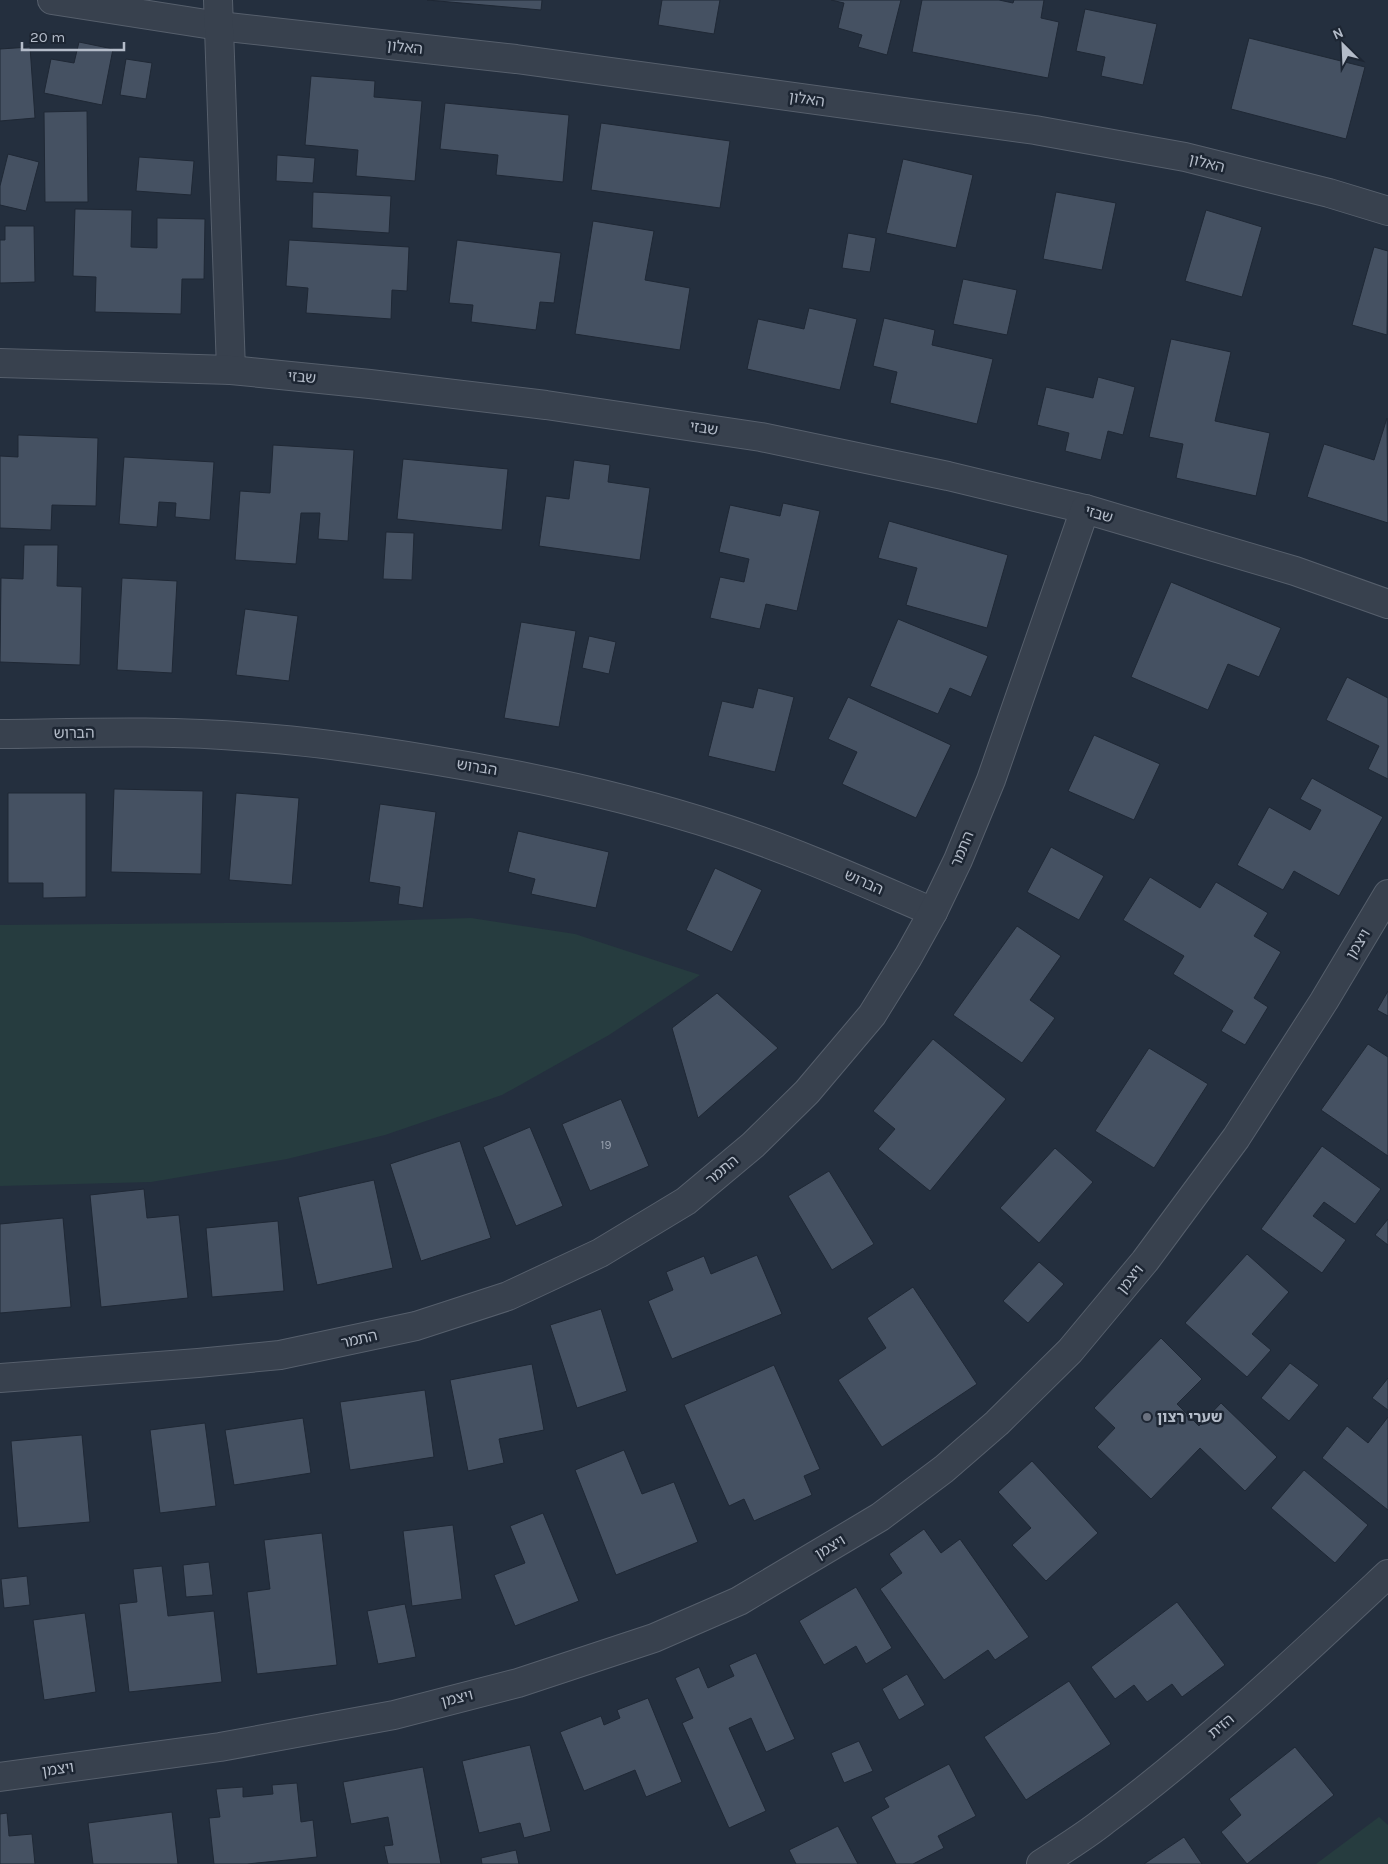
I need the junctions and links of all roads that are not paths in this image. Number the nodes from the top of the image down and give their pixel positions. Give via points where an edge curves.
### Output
1 (52, 0) edge
2 (218, 13) edge
3 (1388, 210) edge
4 (0, 364) edge
5 (231, 370) junction
6 (1085, 509) junction
7 (1388, 604) edge
8 (0, 734) edge
9 (1388, 894) edge
10 (933, 912) junction
11 (0, 1378) edge
12 (1388, 1574) edge
13 (0, 1777) edge
14 (1041, 1864) edge

1 - 2 street, האלון
2 - 3 street, האלון via 516,59 1035,130 1185,157
2 - 5 street
4 - 5 street, שבזי
5 - 6 street, שבזי via 536,404 762,437
6 - 7 street, שבזי via 1295,571
6 - 10 street, התמר via 991,780
8 - 10 street, הברוש via 152,732 250,737 374,750 510,772 624,798 723,828 822,864
9 - 13 street, ויצמן via 1324,1002 1236,1138 1145,1261 1070,1351 997,1423 944,1469 880,1517 739,1601 654,1638 518,1682 394,1714 230,1745
10 - 11 street, התמר via 872,1015 807,1092 753,1145 686,1200 600,1253 508,1296 416,1326 338,1344 280,1356
12 - 14 street, הזית via 1222,1726 1104,1822

